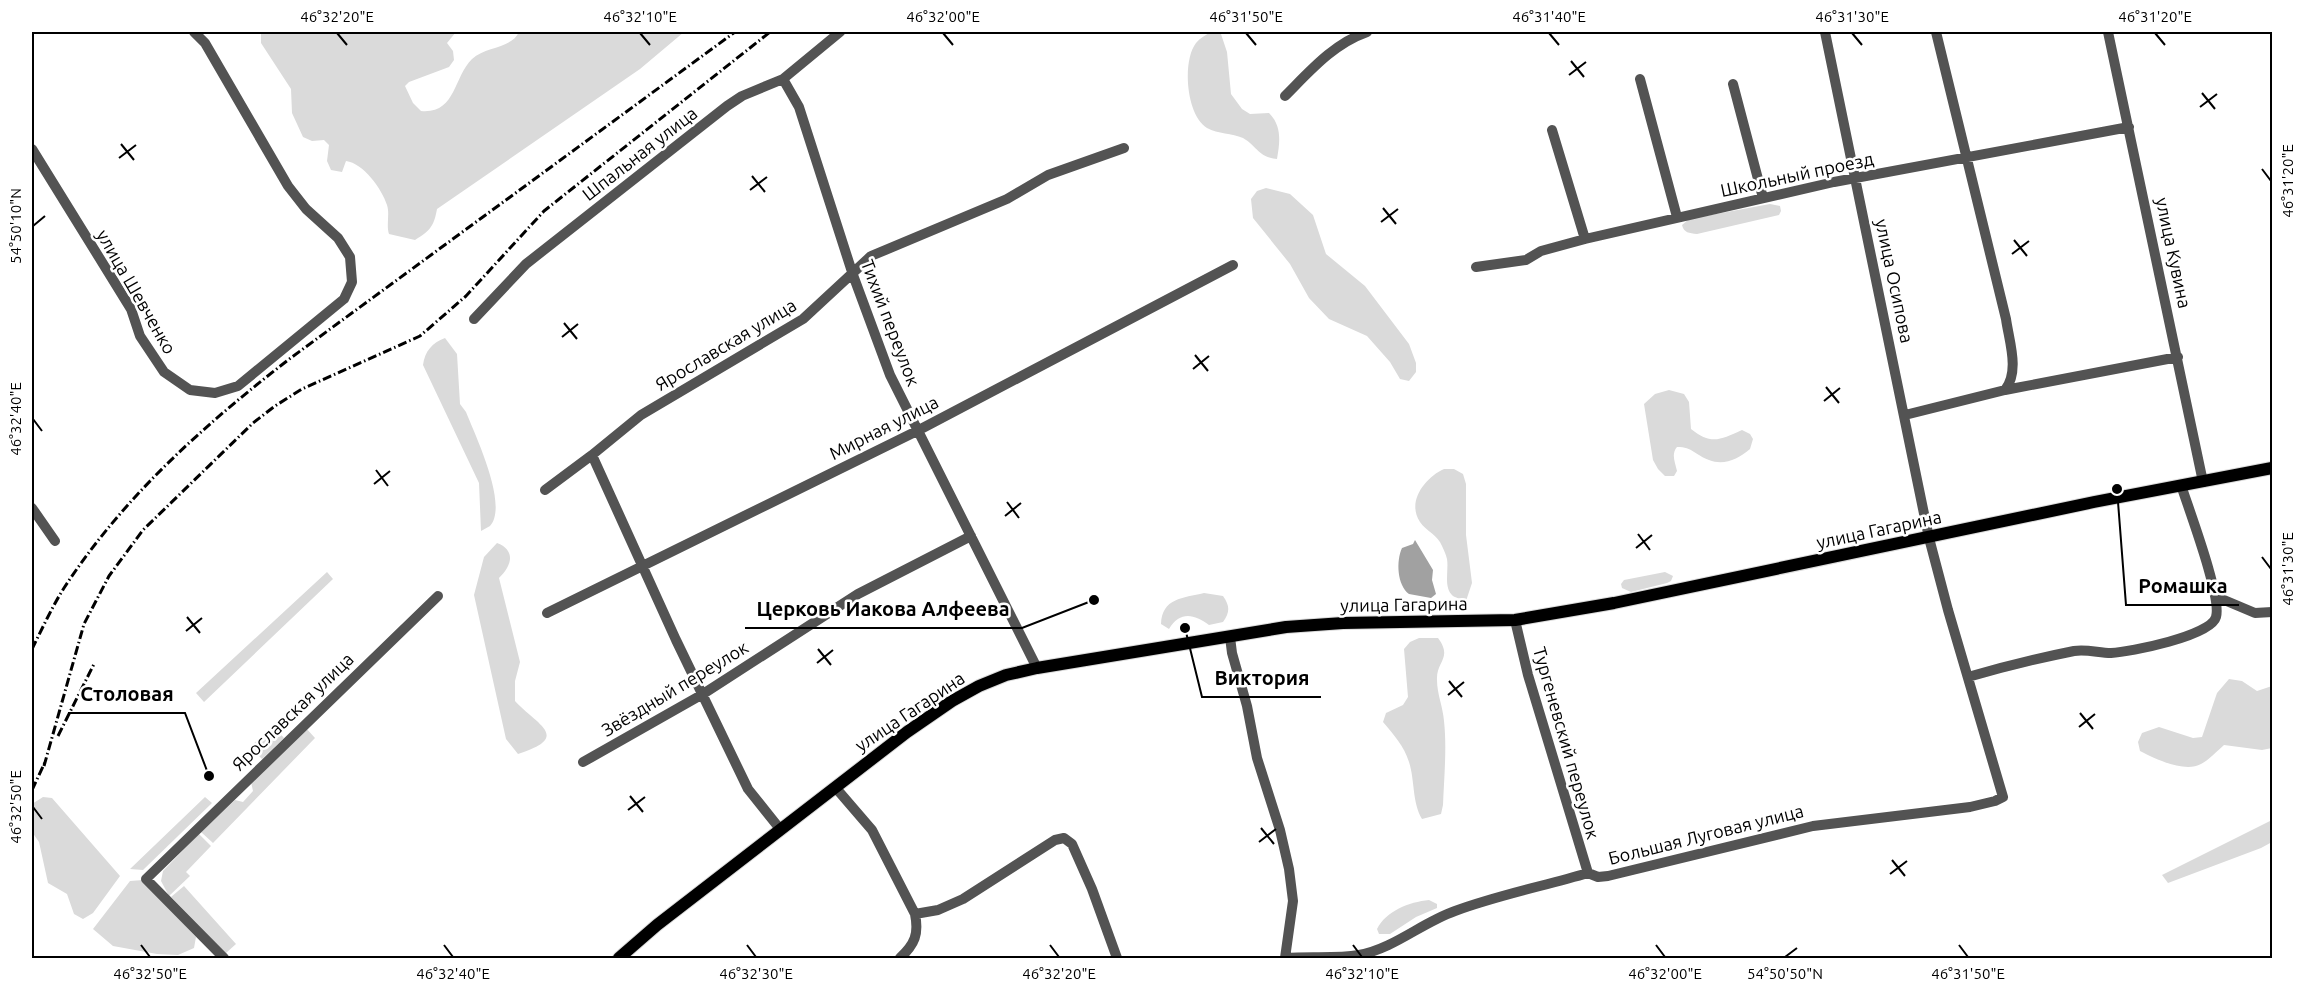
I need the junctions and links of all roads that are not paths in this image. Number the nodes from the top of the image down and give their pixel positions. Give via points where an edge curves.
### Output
1 (194, 32) edge
2 (840, 32) edge
3 (1367, 32) edge
4 (1824, 32) edge
5 (1936, 32) edge
6 (2108, 32) edge
7 (783, 79) junction
8 (1640, 79) dead end
9 (1733, 84) dead end
10 (1285, 96) dead end
11 (2129, 127) junction
12 (1552, 130) dead end
13 (1124, 148) dead end
14 (32, 149) edge
15 (1966, 157) junction
16 (1856, 180) junction
17 (1763, 198) junction
18 (1677, 217) junction
19 (1585, 239) junction
20 (1233, 265) dead end
21 (1476, 267) dead end
22 (853, 274) junction
23 (474, 319) dead end
24 (2178, 357) junction
25 (2005, 390) junction
26 (1905, 415) junction
27 (917, 430) junction
28 (592, 455) junction
29 (2272, 468) edge
30 (2203, 482) junction
31 (2181, 485) junction
32 (544, 490) dead end
33 (32, 508) edge
34 (971, 536) junction
35 (1929, 538) junction
36 (55, 541) dead end
37 (643, 565) junction
38 (438, 596) dead end
39 (2217, 597) junction
40 (2272, 612) edge
41 (547, 613) dead end
42 (1515, 620) junction
43 (1230, 638) junction
44 (1037, 668) junction
45 (1968, 677) junction
46 (703, 694) junction
47 (583, 762) dead end
48 (835, 787) junction
49 (2003, 797) joint
50 (780, 829) junction
51 (1588, 873) junction
52 (915, 914) junction
53 (913, 954) edge
54 (224, 958) edge
55 (619, 958) edge
56 (900, 958) edge
57 (1117, 958) edge
58 (1285, 958) edge

1 - 14 street, улица Шевченко via 205,43 288,186 338,238 350,257 352,282 344,298 238,386 214,393 190,390 164,372 140,336 131,309
2 - 7 street, Шпальная улица
3 - 10 street via 1325,55
4 - 16 street, улица Осипова
5 - 15 street
6 - 11 street, улица Кувина
7 - 22 street, Тихий переулок via 799,107
7 - 23 street, Шпальная улица via 727,106 526,264
8 - 18 street
9 - 17 street
11 - 15 street, Школьный проезд
11 - 24 street, улица Кувина
12 - 19 street
13 - 22 street, Ярославская улица via 1048,175 1007,198 871,256
15 - 16 street, Школьный проезд
15 - 25 street via 2006,319 2013,366
16 - 17 street, Школьный проезд
16 - 26 street, улица Осипова
17 - 18 street, Школьный проезд
18 - 19 street, Школьный проезд
19 - 21 street, Школьный проезд via 1541,251 1526,260
20 - 27 street, Мирная улица
22 - 27 street, Тихий переулок via 890,375
22 - 28 street, Ярославская улица via 803,319 641,415
24 - 25 street
24 - 30 street, улица Кувина
25 - 26 street
26 - 35 street, улица Осипова
27 - 34 street, Тихий переулок
27 - 37 street, Мирная улица
28 - 32 street, Ярославская улица
28 - 37 street
29 - 30 main road, улица Гагарина
30 - 31 main road, улица Гагарина
31 - 35 main road, улица Гагарина
31 - 39 street
33 - 36 street
34 - 44 street, Тихий переулок
34 - 46 street, Звёздный переулок via 858,594
35 - 42 main road, улица Гагарина
35 - 45 street, улица Осипова
37 - 41 street, Мирная улица
37 - 46 street
38 - 54 street, Ярославская улица via 146,879
39 - 40 street via 2255,614
39 - 45 street via 2212,624 2196,633 2129,651 2078,651
42 - 43 main road, улица Гагарина via 1343,623 1286,627
42 - 51 street, Тургеневский переулок
43 - 44 main road, улица Гагарина via 1204,639
43 - 58 street via 1257,758 1289,869 1293,902
44 - 48 main road, улица Гагарина via 1006,675 952,701
45 - 49 street, улица Осипова
46 - 47 street, Звёздный переулок
46 - 50 street via 748,789
48 - 50 main road, улица Гагарина
48 - 52 street via 872,830
49 - 51 street, Большая Луговая улица via 1970,807 1813,826 1608,876
50 - 55 main road, улица Гагарина
51 - 58 street, Большая Луговая улица via 1454,911 1401,939 1360,954
52 - 53 street via 918,930
52 - 57 street via 938,910 963,899 1064,838 1072,844 1088,880
53 - 56 street

